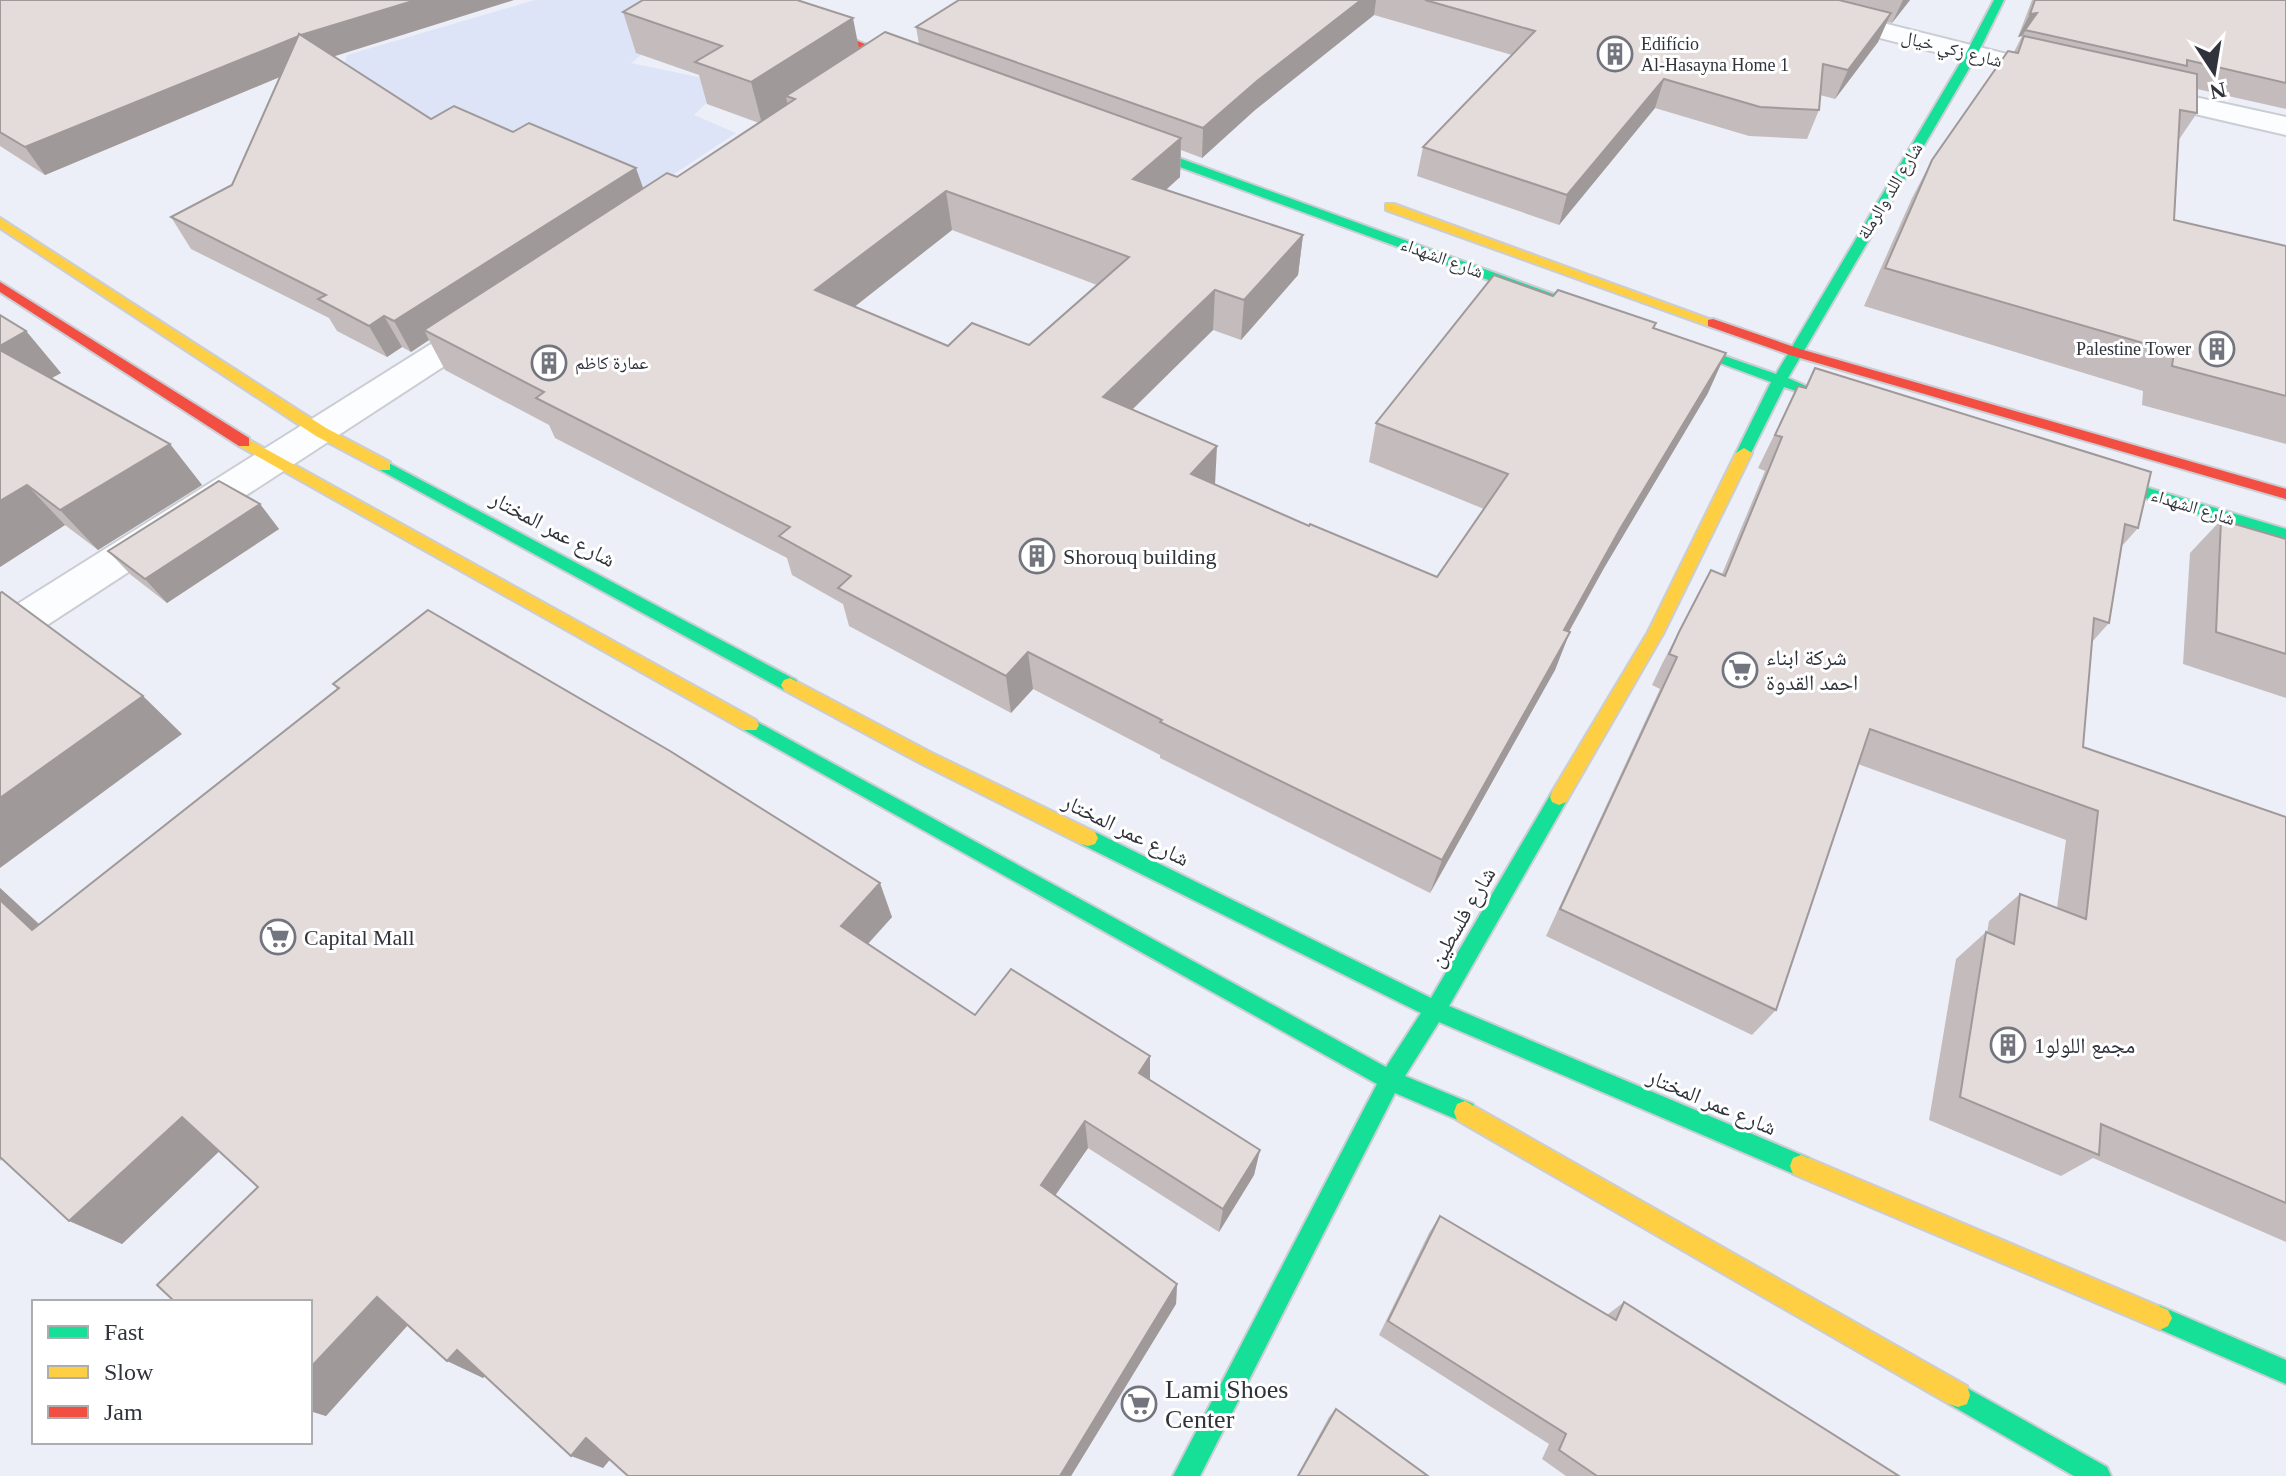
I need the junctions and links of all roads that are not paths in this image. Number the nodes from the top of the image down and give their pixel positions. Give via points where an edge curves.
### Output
1 (743, 0) edge
2 (1760, 0) edge
3 (1999, 0) edge
4 (920, 37) edge
5 (1971, 55) junction
6 (891, 58) junction
7 (936, 74) edge
8 (865, 75) edge
9 (2076, 79) edge
10 (2121, 89) edge
11 (2286, 126) edge
12 (1113, 139) edge
13 (1376, 202) dead end
14 (0, 222) edge
15 (0, 286) edge
16 (1572, 306) edge
17 (507, 310) edge
18 (1646, 333) edge
19 (1795, 352) junction
20 (1779, 381) junction
21 (1824, 395) edge
22 (321, 432) junction
23 (274, 462) junction
24 (2077, 472) edge
25 (2286, 494) edge
26 (2286, 535) edge
27 (0, 635) edge
28 (1435, 1010) junction
29 (1390, 1080) junction
30 (2286, 1372) edge
31 (1186, 1476) edge
32 (2098, 1476) edge

1 - 6 main road
2 - 5 street, شارع زكي خيال
3 - 5 main road, شارع اللد والرملة
4 - 6 street
5 - 9 street, شارع زكي خيال
5 - 19 main road, شارع اللد والرملة
6 - 7 main road
6 - 8 street
10 - 11 street
12 - 16 main road, شارع الشهداء
13 - 19 main road, شارع الشهداء
14 - 22 main road, شارع عمر المختار
15 - 23 main road
17 - 22 street
18 - 20 main road
19 - 20 main road, شارع اللد والرملة
19 - 25 main road, شارع الشهداء
20 - 21 main road
20 - 28 main road, شارع فلسطين via 1655,634
22 - 23 street
22 - 28 main road, شارع عمر المختار via 926,758
23 - 27 street
23 - 29 main road
24 - 26 main road, شارع الشهداء
28 - 29 main road, شارع فلسطين
28 - 30 main road, شارع عمر المختار
29 - 31 main road, شارع فلسطين
29 - 32 main road via 1477,1119

